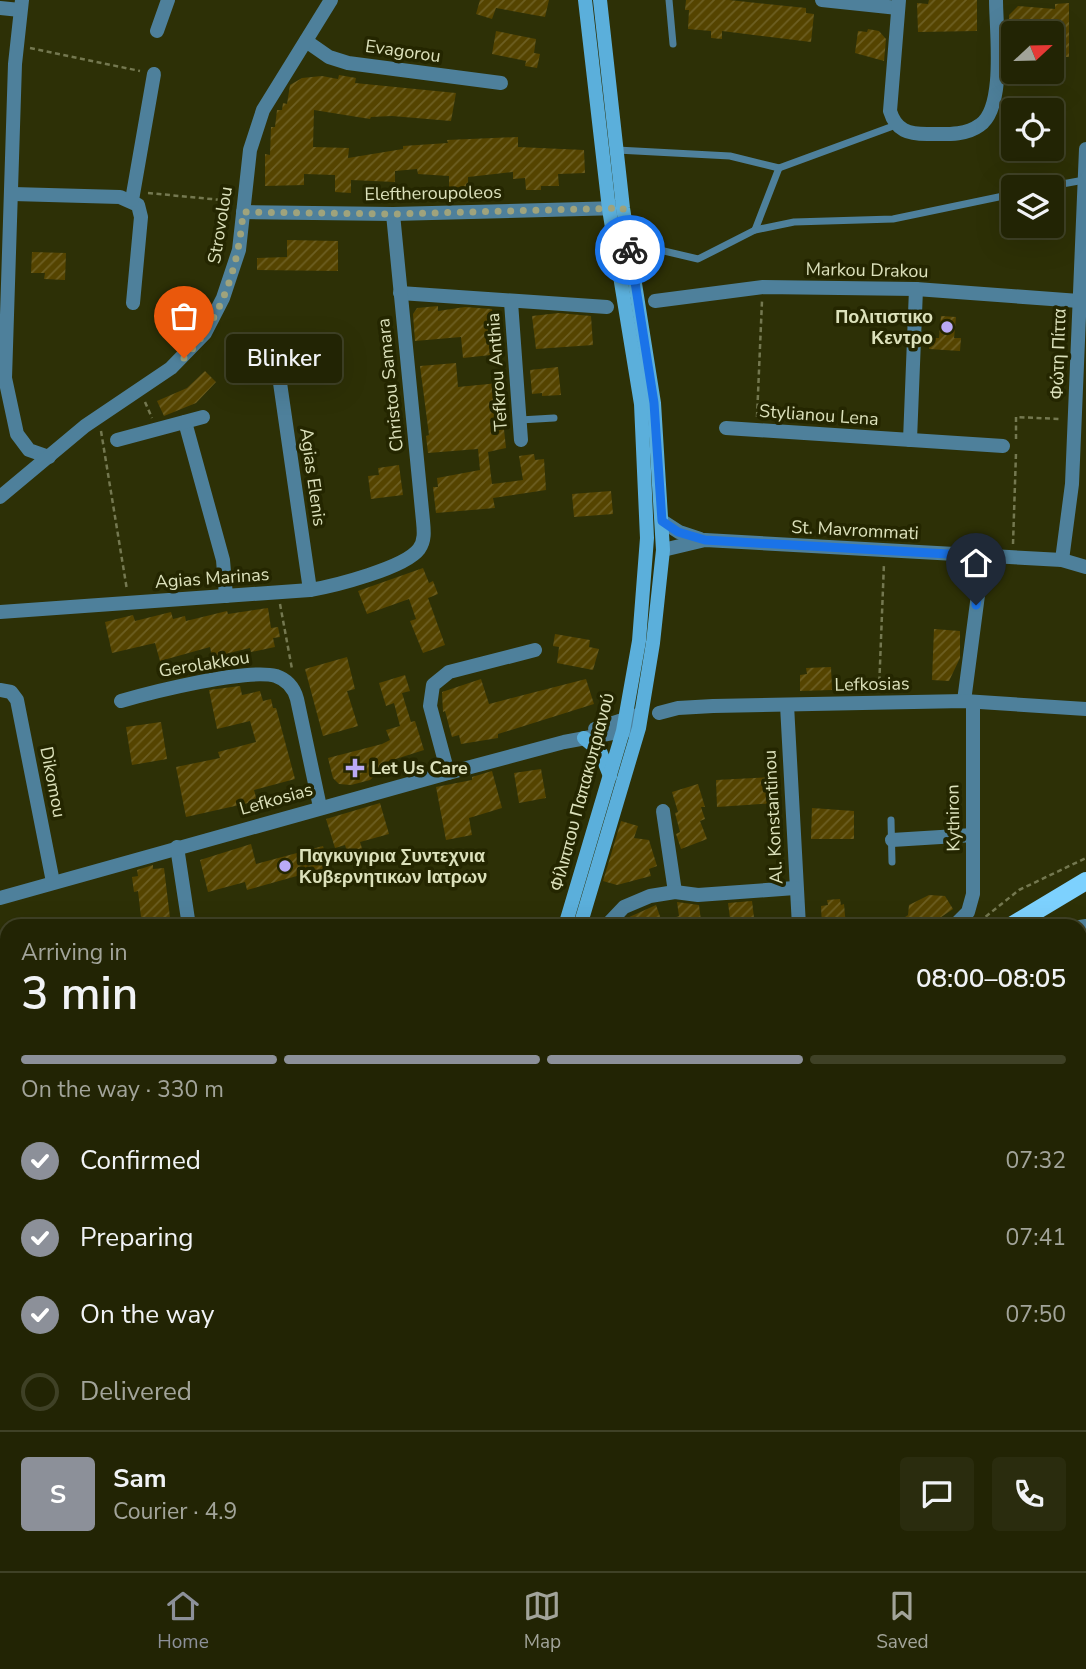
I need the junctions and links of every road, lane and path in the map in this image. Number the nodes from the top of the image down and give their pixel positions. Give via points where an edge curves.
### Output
1 (168, 0) edge
2 (331, 0) edge
3 (585, 0) edge
4 (600, 0) edge
5 (669, 0) edge
6 (821, 0) edge
7 (996, 0) edge
8 (898, 4) edge
9 (21, 5) edge
10 (0, 8) edge
11 (157, 31) dead end
12 (306, 41) junction
13 (673, 44) dead end
14 (17, 45) junction
15 (154, 74) joint
16 (501, 83) dead end
17 (894, 121) junction
18 (1086, 149) edge
19 (617, 150) junction
20 (779, 168) junction
21 (1085, 179) edge
22 (1064, 183) edge
23 (13, 194) junction
24 (1001, 196) edge
25 (132, 200) junction
26 (244, 207) junction
27 (616, 209) junction
28 (393, 214) junction
29 (637, 226) dead end
30 (755, 230) junction
31 (763, 287) junction
32 (916, 289) junction
33 (400, 293) junction
34 (655, 301) dead end
35 (1079, 301) junction
36 (511, 302) junction
37 (134, 303) dead end
38 (607, 307) dead end
39 (278, 369) dead end
40 (139, 390) junction
41 (98, 417) junction
42 (203, 417) dead end
43 (554, 418) dead end
44 (520, 420) junction
45 (1074, 420) junction
46 (185, 422) junction
47 (726, 428) dead end
48 (157, 429) junction
49 (757, 430) junction
50 (117, 440) dead end
51 (521, 440) dead end
52 (910, 440) junction
53 (1003, 446) dead end
54 (49, 457) junction
55 (1079, 484) edge
56 (0, 497) edge
57 (662, 521) junction
58 (705, 540) junction
59 (663, 550) junction
60 (418, 551) joint
61 (885, 551) junction
62 (983, 556) junction
63 (1013, 558) junction
64 (1062, 560) junction
65 (1086, 567) edge
66 (310, 590) junction
67 (278, 593) junction
68 (226, 596) junction
69 (130, 603) junction
70 (0, 611) edge
71 (535, 650) dead end
72 (286, 681) junction
73 (5, 691) edge
74 (121, 701) dead end
75 (969, 702) junction
76 (879, 703) junction
77 (787, 705) junction
78 (1086, 709) edge
79 (659, 713) dead end
80 (640, 721) junction
81 (624, 725) junction
82 (584, 738) junction
83 (564, 742) junction
84 (448, 773) junction
85 (610, 776) junction
86 (320, 807) junction
87 (663, 811) dead end
88 (891, 820) dead end
89 (973, 835) junction
90 (891, 840) junction
91 (177, 847) junction
92 (1086, 858) edge
93 (892, 862) dead end
94 (53, 881) junction
95 (1086, 881) edge
96 (795, 888) junction
97 (675, 892) junction
98 (0, 898) edge
99 (188, 919) edge
100 (567, 919) edge
101 (582, 919) edge
102 (613, 919) edge
103 (798, 919) edge
104 (963, 919) edge
105 (983, 919) edge
106 (1023, 919) edge

1 - 11 street
2 - 12 street, Strovolou
3 - 27 main road, Φίλιππου Παπακυπριανού
4 - 19 main road, Φίλιππου Παπακυπριανού
5 - 13 lane
6 - 8 street
7 - 17 street via 995,103 986,119 973,130 956,134 913,134
8 - 17 street via 890,105
9 - 10 street
9 - 14 street
12 - 16 street, Evagorou via 329,57 348,63
12 - 26 street, Strovolou via 263,110 250,150
14 - 15 path
14 - 23 street
15 - 25 street
17 - 20 lane
18 - 21 street, Φώτη Πίττα
19 - 20 lane via 730,156
19 - 27 main road, Φίλιππου Παπακυπριανού
20 - 30 lane
21 - 22 lane
21 - 35 street, Φώτη Πίττα
23 - 25 street
23 - 54 street via 6,390 22,443
24 - 30 lane via 892,219 793,222
25 - 26 path via 146,193
25 - 37 street via 141,217
26 - 28 street, Eleftheroupoleos
26 - 40 street, Strovolou via 231,276 205,333 184,358
27 - 28 street, Eleftheroupoleos
27 - 57 main road, Φίλιππου Παπακυπριανού via 654,403
27 - 81 main road, Φίλιππου Παπακυπριανού via 641,404 648,500 639,642
28 - 33 street, Christou Samara
29 - 30 lane via 647,226 651,248 698,259
31 - 32 street, Markou Drakou
31 - 34 street, Markou Drakou
31 - 49 path
32 - 35 street, Markou Drakou
32 - 52 street
33 - 36 street
33 - 60 street, Christou Samara via 423,521
35 - 45 street, Φώτη Πίττα
36 - 38 street
36 - 44 street, Tefkrou Anthia
39 - 66 street, Agias Elenis
40 - 41 street, Strovolou
40 - 48 path
41 - 54 street, Strovolou
41 - 69 path
42 - 46 street
43 - 44 lane
44 - 51 street, Tefkrou Anthia
45 - 55 street, Φώτη Πίττα
45 - 63 path via 1016,417
46 - 48 street
46 - 68 street via 223,560
47 - 49 street, Stylianou Lena
48 - 50 street
49 - 52 street, Stylianou Lena
52 - 53 street, Stylianou Lena
54 - 56 street, Strovolou
55 - 64 street, Φώτη Πίττα
57 - 58 street, St. Mavrommati via 678,532
57 - 59 main road, Φίλιππου Παπακυπριανού
58 - 59 street, St. Mavrommati
58 - 61 street, St. Mavrommati
59 - 80 main road, Φίλιππου Παπακυπριανού
60 - 66 street, Agias Marinas via 358,579
61 - 62 street, St. Mavrommati
61 - 76 path
62 - 63 street, St. Mavrommati
62 - 75 street, Kythiron
63 - 64 street, St. Mavrommati
64 - 65 street, St. Mavrommati
66 - 67 street, Agias Marinas
67 - 68 street, Agias Marinas
67 - 72 path via 292,670
68 - 69 street, Agias Marinas
69 - 70 street, Agias Marinas
71 - 84 street via 449,672 433,685 430,706
72 - 74 street, Gerolakkou via 256,675 162,689
72 - 86 street via 297,699
73 - 94 street, Dikomou via 19,705
75 - 76 street, Lefkosias
75 - 78 street, Lefkosias
75 - 89 street, Kythiron
76 - 77 street, Lefkosias
77 - 79 street, Lefkosias via 689,707
77 - 96 street, Al. Konstantinou
80 - 81 street, Lefkosias
80 - 101 main road, Φίλιππου Παπακυπριανού
81 - 82 street, Lefkosias
81 - 83 street, Lefkosias
81 - 85 main road, Φίλιππου Παπακυπριανού
82 - 83 street, Lefkosias
82 - 85 main road via 600,751
83 - 84 street, Lefkosias
84 - 86 street, Lefkosias
85 - 100 main road, Φίλιππου Παπακυπριανού
86 - 91 street, Lefkosias
87 - 97 street
88 - 90 lane
89 - 90 street
89 - 104 street, Kythiron via 972,901
90 - 93 lane
91 - 94 street, Lefkosias
91 - 99 street
92 - 105 path via 1019,890
94 - 98 street, Lefkosias
95 - 106 main road
96 - 97 street via 698,895
96 - 103 street, Al. Konstantinou
97 - 102 street via 624,907

